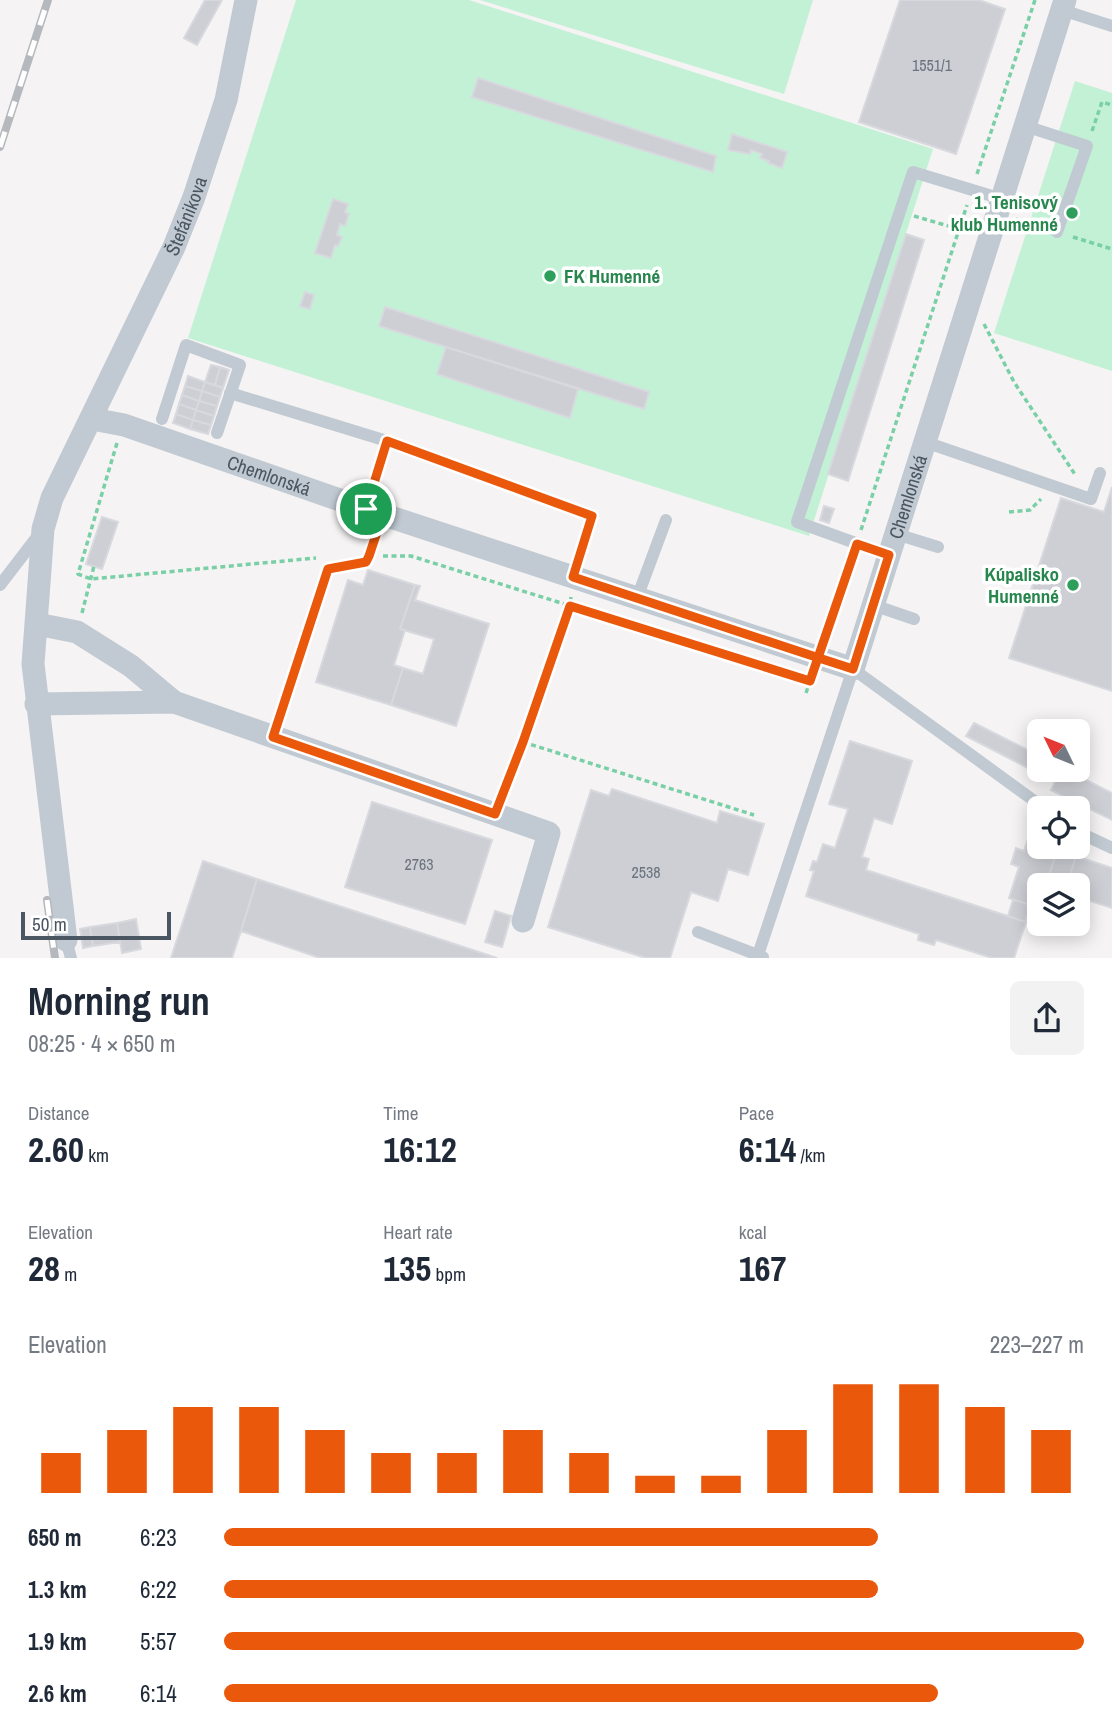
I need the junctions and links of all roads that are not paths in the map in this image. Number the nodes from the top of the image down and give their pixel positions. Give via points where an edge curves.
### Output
1 (246, 0) edge
2 (1064, 5) edge
3 (1111, 23) edge
4 (1025, 126) junction
5 (1002, 199) junction
6 (1057, 232) dead end
7 (230, 393) junction
8 (92, 419) junction
9 (162, 419) dead end
10 (217, 433) dead end
11 (387, 441) junction
12 (925, 442) junction
13 (1100, 473) dead end
14 (374, 512) junction
15 (666, 520) dead end
16 (43, 528) junction
17 (892, 545) junction
18 (938, 547) dead end
19 (573, 577) junction
20 (0, 585) edge
21 (637, 598) junction
22 (873, 606) junction
23 (914, 619) dead end
24 (37, 624) junction
25 (853, 669) junction
26 (174, 702) junction
27 (36, 704) junction
28 (273, 737) junction
29 (1028, 796) edge
30 (1090, 838) edge
31 (1112, 848) edge
32 (523, 921) dead end
33 (698, 932) dead end
34 (68, 949) edge
35 (760, 957) edge

1 - 8 street, Štefánikova via 226,100 194,197
2 - 3 lane
2 - 4 street, Chemlonská
4 - 5 street, Chemlonská
4 - 6 lane via 1087,146
5 - 12 street, Chemlonská
5 - 17 lane via 913,172 797,522 857,544
7 - 9 lane via 240,365 186,345
7 - 10 lane
7 - 11 lane
8 - 14 street, Chemlonská via 124,425
8 - 16 street, Štefánikova via 52,498
11 - 14 lane
11 - 19 lane via 592,516
12 - 13 lane via 1091,499
12 - 17 street, Chemlonská
14 - 19 street, Chemlonská
14 - 28 lane via 366,562 328,569
15 - 21 lane
16 - 20 lane
16 - 24 street, Štefánikova
17 - 18 lane
17 - 22 street, Chemlonská
19 - 21 street, Chemlonská
21 - 25 street, Chemlonská
22 - 23 lane
22 - 25 street, Chemlonská
24 - 26 street via 77,632 131,666
24 - 27 street, Štefánikova
25 - 29 lane
25 - 35 lane
26 - 27 street
26 - 28 street
27 - 34 street, Štefánikova
28 - 32 street via 549,833
30 - 31 lane
33 - 35 lane

